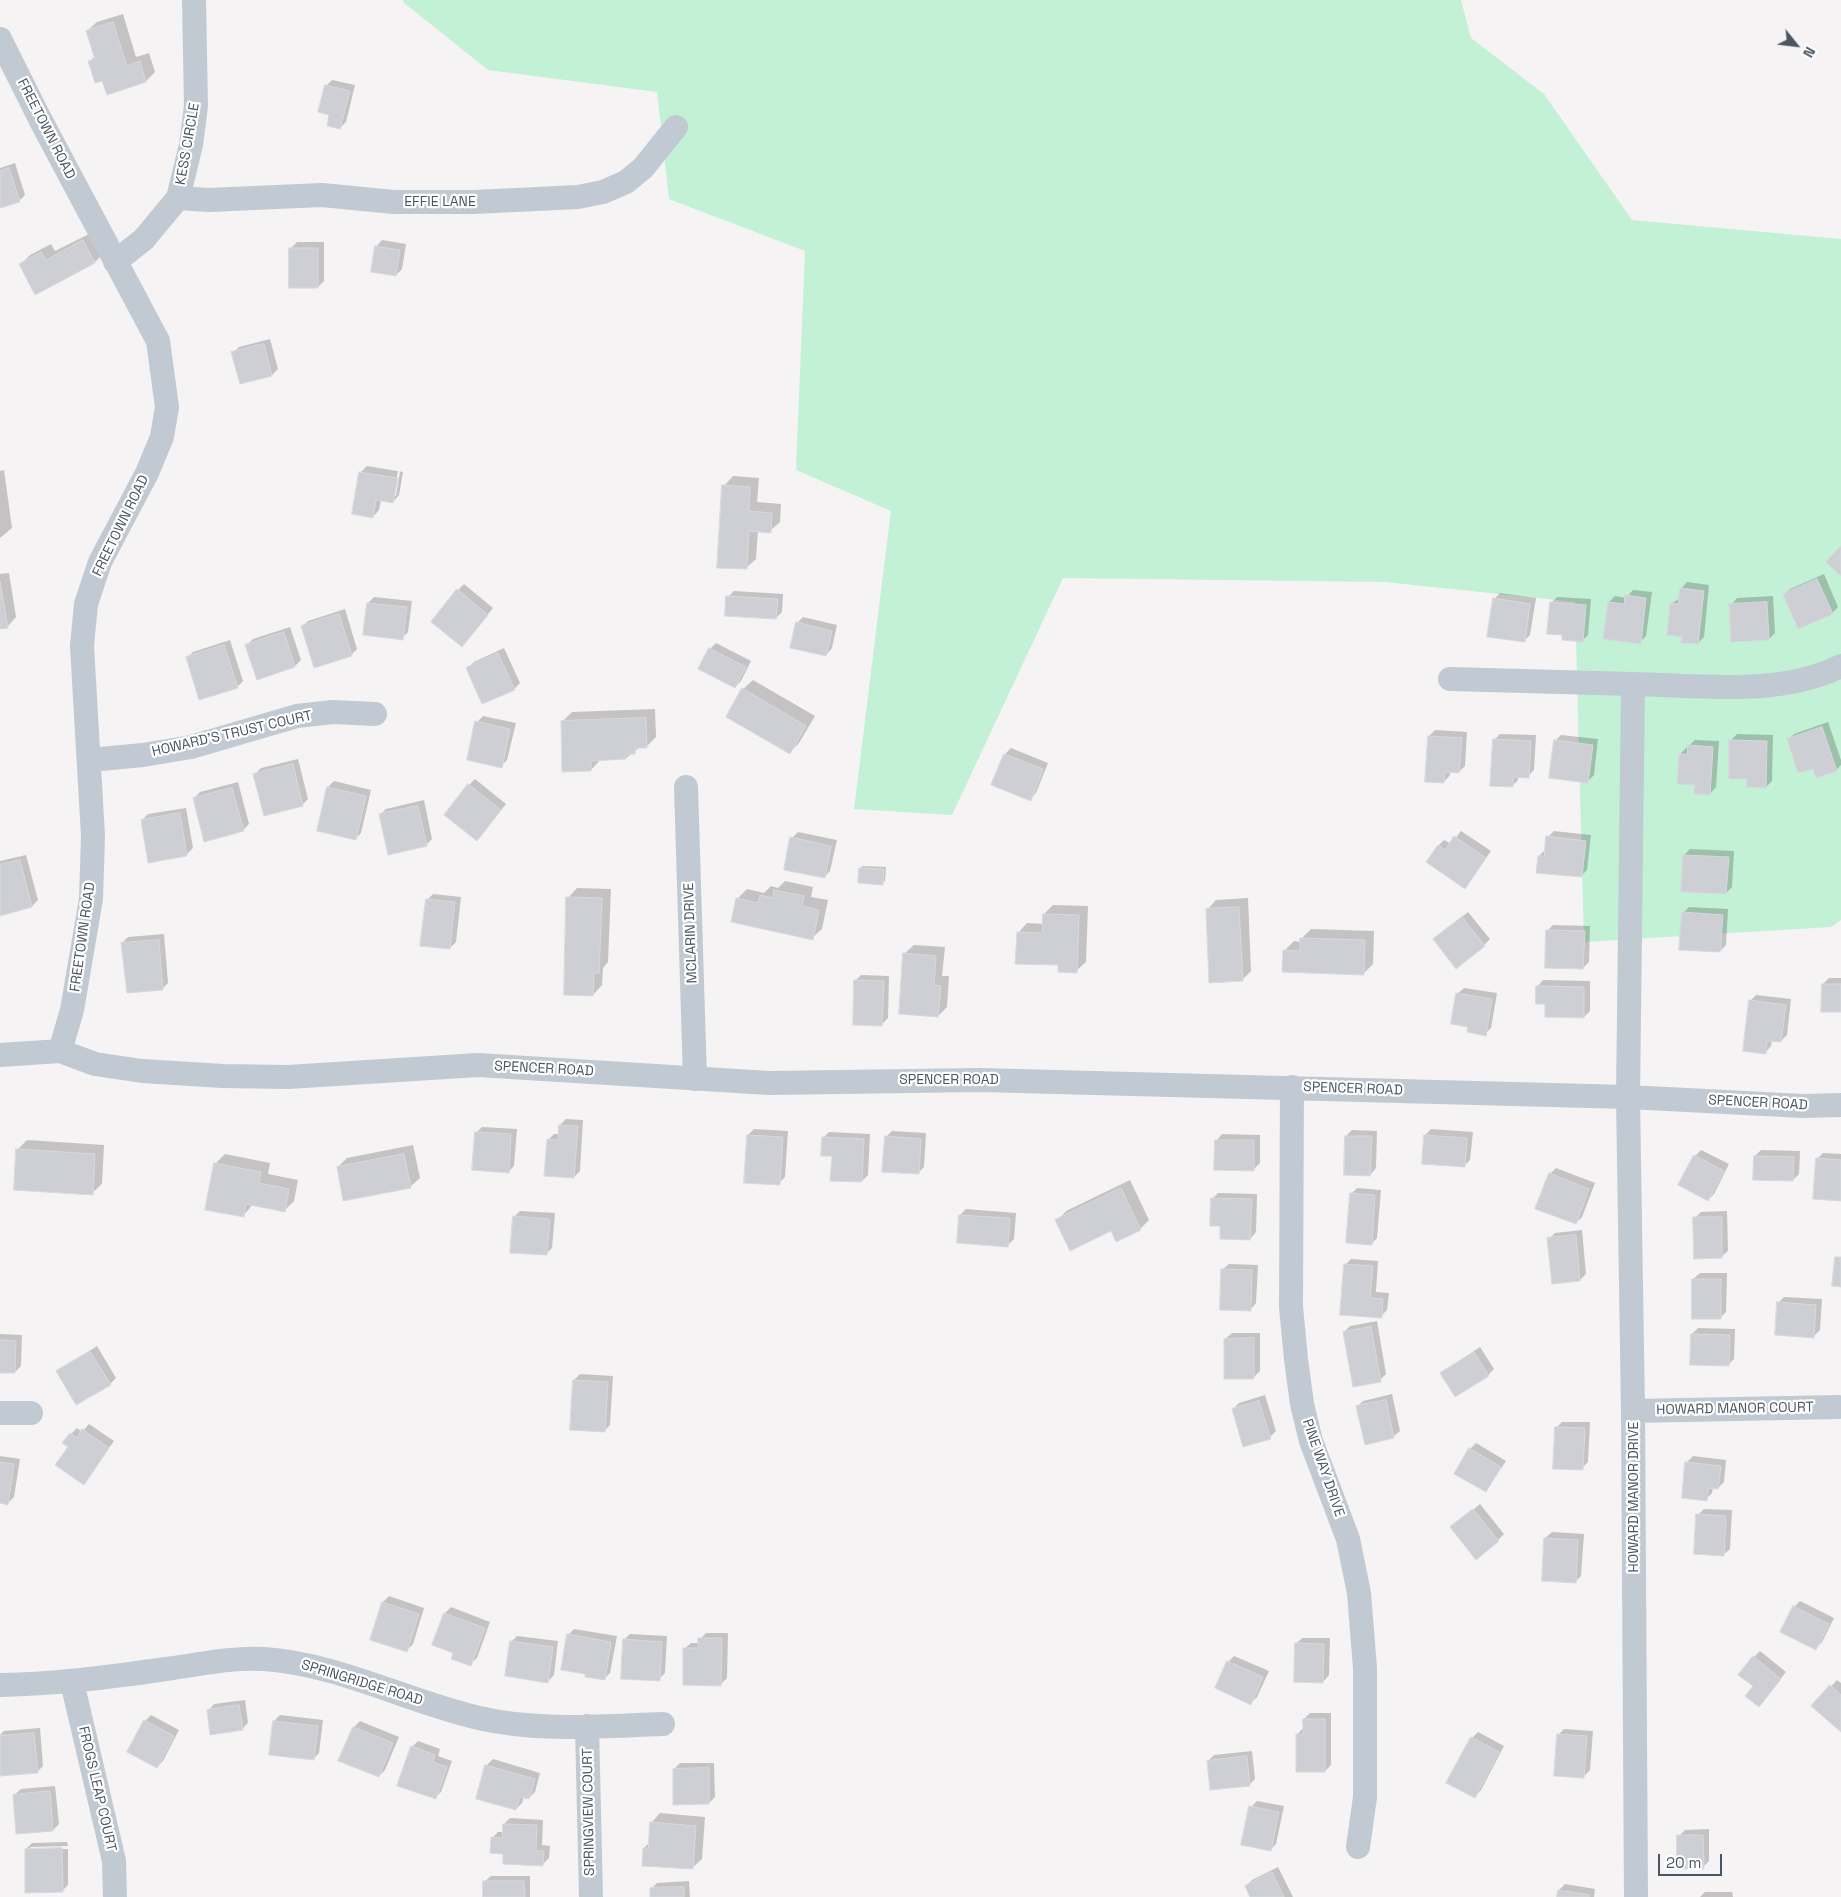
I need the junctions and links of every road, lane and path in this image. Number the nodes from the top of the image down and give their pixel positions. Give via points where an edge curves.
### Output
1 (194, 0) edge
2 (0, 39) edge
3 (676, 127) dead end
4 (178, 198) junction
5 (115, 262) junction
6 (1841, 666) edge
7 (1450, 680) dead end
8 (1633, 684) junction
9 (375, 714) dead end
10 (90, 760) junction
11 (686, 787) dead end
12 (60, 1051) junction
13 (0, 1055) edge
14 (695, 1079) junction
15 (1292, 1087) junction
16 (1628, 1097) junction
17 (1841, 1105) edge
18 (1838, 1407) dead end
19 (1633, 1411) junction
20 (0, 1413) edge
21 (31, 1413) dead end
22 (72, 1682) junction
23 (0, 1685) edge
24 (664, 1724) dead end
25 (587, 1726) junction
26 (1358, 1846) dead end
27 (115, 1897) edge
28 (591, 1897) edge
29 (1636, 1897) edge

1 - 4 street, KESS CIRCLE via 196,106 191,145
2 - 5 street, FREETOWN ROAD
3 - 4 street, EFFIE LANE via 644,168 626,182 578,197 404,202 322,195 209,200
4 - 5 street, KESS CIRCLE via 144,239
5 - 10 street, FREETOWN ROAD via 158,341 167,407 162,437 147,473 100,562 86,604 82,646
6 - 8 street via 1825,674 1771,686
7 - 8 street
8 - 16 street, HOWARD MANOR DRIVE
9 - 10 street, HOWARD'S TRUST COURT via 332,712 297,716 191,747
10 - 12 street, FREETOWN ROAD via 91,898 72,1010
11 - 14 street, MCLARIN DRIVE
12 - 13 street
12 - 14 street, SPENCER ROAD via 95,1064 223,1076 288,1077 478,1066
14 - 15 street, SPENCER ROAD via 769,1083 944,1079
15 - 16 street, SPENCER ROAD
15 - 26 street, PINE WAY DRIVE via 1291,1307 1296,1359 1311,1442 1348,1539 1359,1602 1365,1668 1365,1797
16 - 17 street, SPENCER ROAD
16 - 19 street, HOWARD MANOR DRIVE
18 - 19 street, HOWARD MANOR COURT
19 - 29 street, HOWARD MANOR DRIVE
20 - 21 street
22 - 23 street, SPRINGRIDGE ROAD
22 - 25 street, SPRINGRIDGE ROAD via 262,1659 293,1662 336,1673 478,1718 543,1727
22 - 27 street, FROGS LEAP COURT via 114,1861
24 - 25 street, SPRINGRIDGE ROAD
25 - 28 street, SPRINGVIEW COURT

